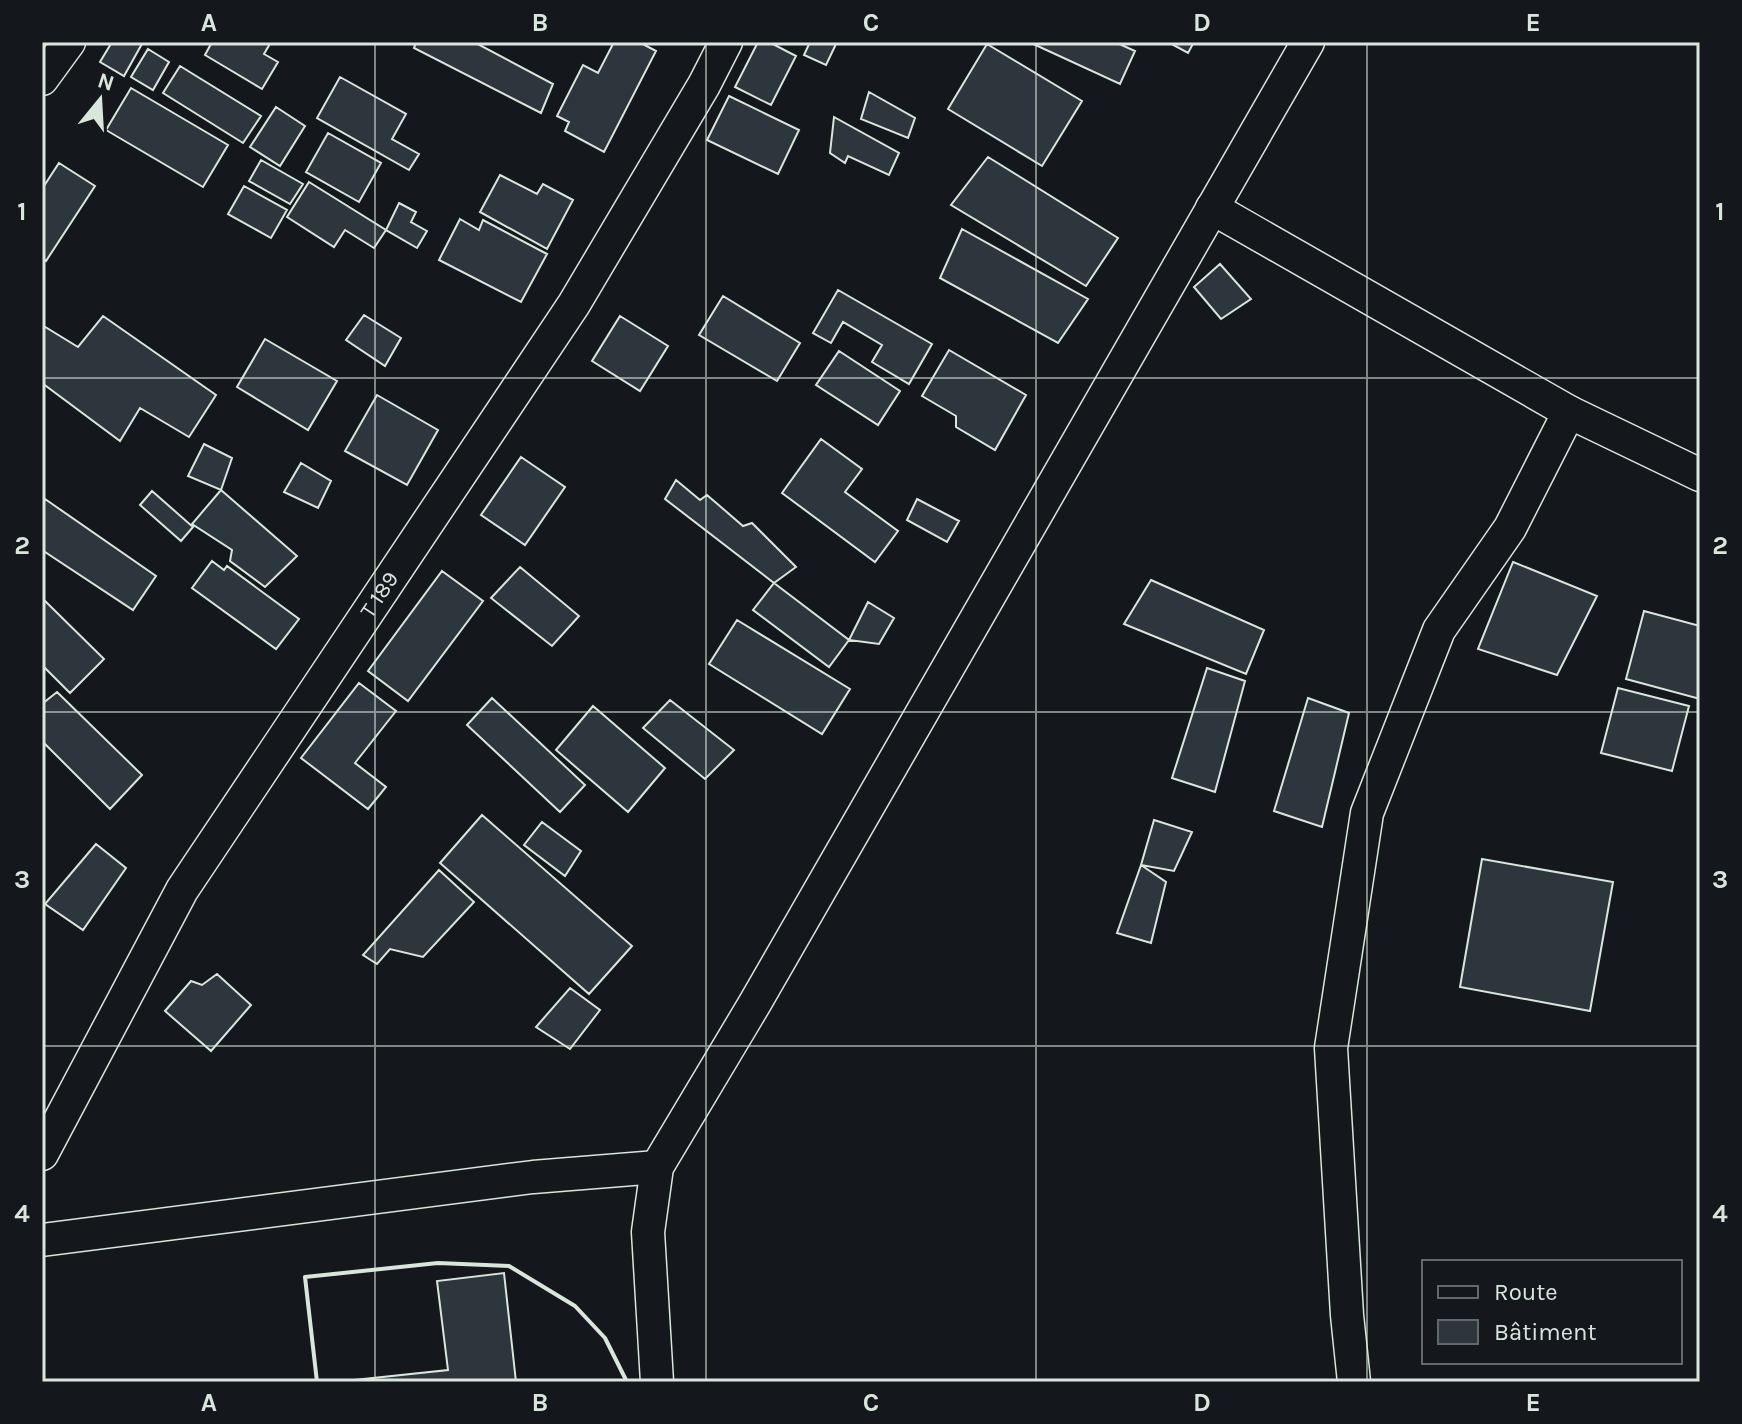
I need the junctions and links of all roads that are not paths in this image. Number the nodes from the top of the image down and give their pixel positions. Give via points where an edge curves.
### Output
1 (69, 42) edge
2 (726, 42) edge
3 (1308, 42) edge
4 (42, 79) edge
5 (1212, 208) junction
6 (1569, 412) junction
7 (1700, 475) edge
8 (42, 1154) edge
9 (657, 1167) junction
10 (42, 1240) edge
11 (657, 1382) edge
12 (1354, 1382) edge

1 - 4 street
2 - 8 street, T 189 via 574,304 182,890
3 - 5 street
5 - 6 street
5 - 9 street
6 - 7 street
6 - 12 street via 1510,528 1439,630 1367,813 1331,1048
9 - 10 street via 533,1177
9 - 11 street via 648,1232

